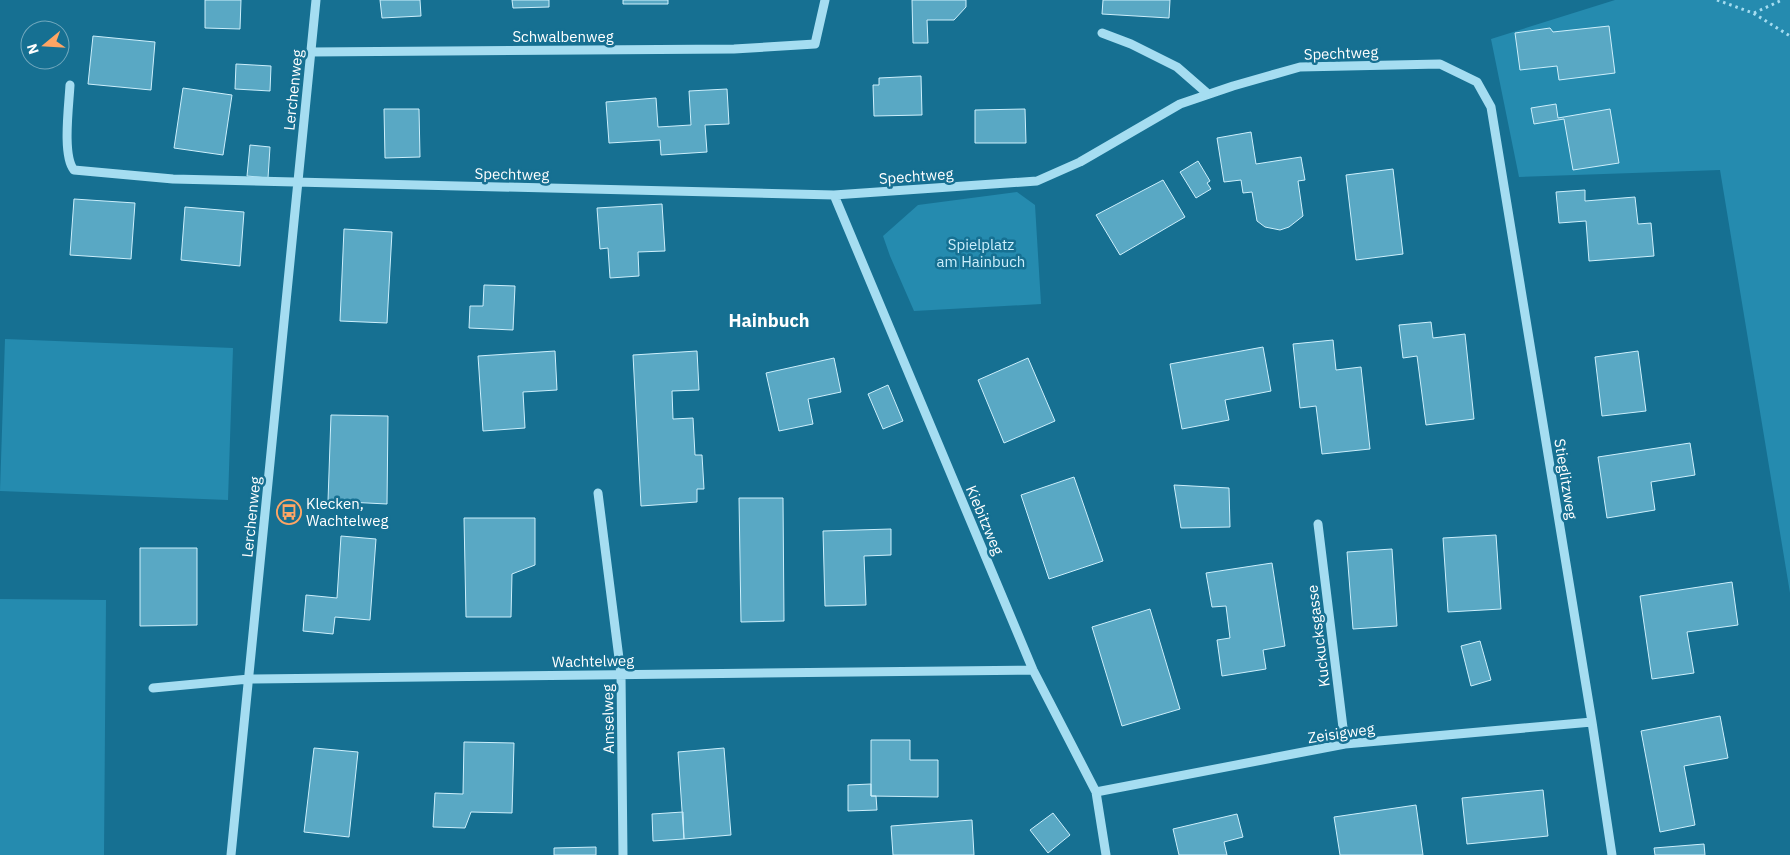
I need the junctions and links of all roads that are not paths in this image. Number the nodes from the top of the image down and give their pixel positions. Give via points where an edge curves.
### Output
1 (316, 0) edge
2 (825, 0) edge
3 (1102, 33) dead end
4 (311, 52) junction
5 (70, 85) dead end
6 (1208, 94) junction
7 (1491, 107) joint
8 (298, 182) junction
9 (834, 195) junction
10 (598, 493) dead end
11 (1318, 524) dead end
12 (1033, 670) junction
13 (621, 674) junction
14 (249, 679) junction
15 (153, 688) dead end
16 (1592, 722) junction
17 (1345, 744) junction
18 (1096, 792) junction
19 (231, 855) edge
20 (623, 855) edge
21 (1106, 855) edge
22 (1612, 855) edge

1 - 4 street, Lerchenweg
2 - 4 street, Schwalbenweg via 815,44 734,49
3 - 6 street via 1177,67
4 - 8 street, Lerchenweg
5 - 8 street via 67,152 74,170 173,179
6 - 7 street, Spechtweg via 1300,67 1440,64 1477,82
6 - 9 street, Spechtweg via 1180,104 1080,162 1036,181
7 - 16 street, Stieglitzweg
8 - 9 street, Spechtweg
8 - 14 street, Lerchenweg
9 - 12 street, Kiebitzweg
10 - 13 street, Amselweg
11 - 17 street, Kuckucksgasse
12 - 13 street, Wachtelweg
12 - 18 street, Kiebitzweg
13 - 14 street, Wachtelweg
13 - 20 street, Amselweg
14 - 15 street, Wachtelweg
14 - 19 street, Lerchenweg
16 - 17 street, Zeisigweg
16 - 22 street, Stieglitzweg
17 - 18 street, Zeisigweg
18 - 21 street, Kiebitzweg

